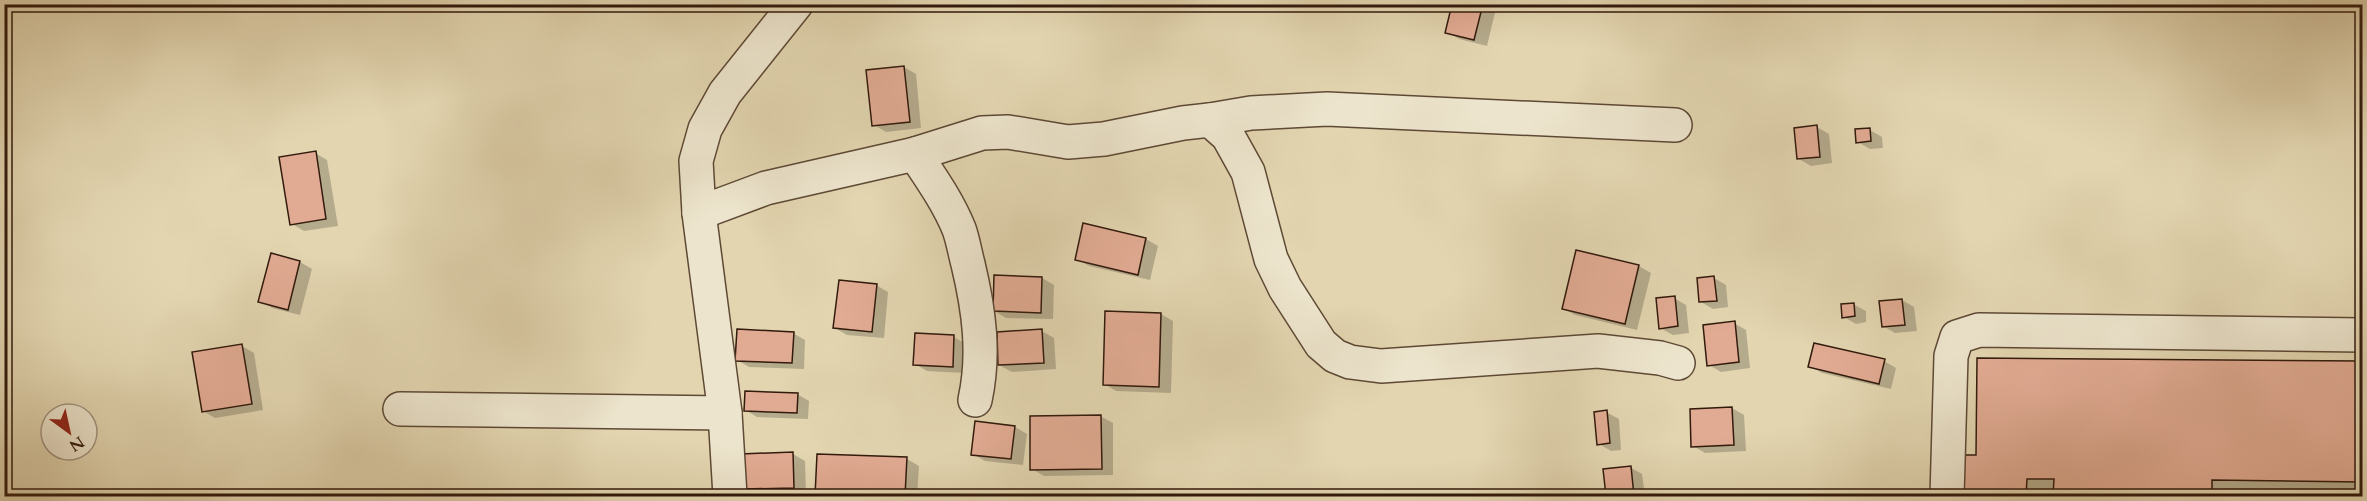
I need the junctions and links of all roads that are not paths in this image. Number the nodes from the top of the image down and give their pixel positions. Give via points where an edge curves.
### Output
1 (796, 4) edge
2 (1210, 120) junction
3 (1675, 125) dead end
4 (915, 154) junction
5 (699, 213) junction
6 (2362, 335) edge
7 (1678, 363) dead end
8 (975, 400) dead end
9 (400, 409) dead end
10 (724, 413) junction
11 (730, 496) edge
12 (1947, 496) edge

1 - 5 street via 725,93 705,129 696,160
2 - 3 street via 1251,113 1327,109
2 - 4 street via 1068,142 1008,132 982,133
2 - 7 street via 1227,136 1248,172 1271,259 1285,288 1321,344 1335,356 1381,366 1598,351
4 - 5 street via 766,188
4 - 8 street via 959,230 973,285 981,352
5 - 10 street
6 - 12 street via 1979,330 1957,337 1951,356
9 - 10 street
10 - 11 street

